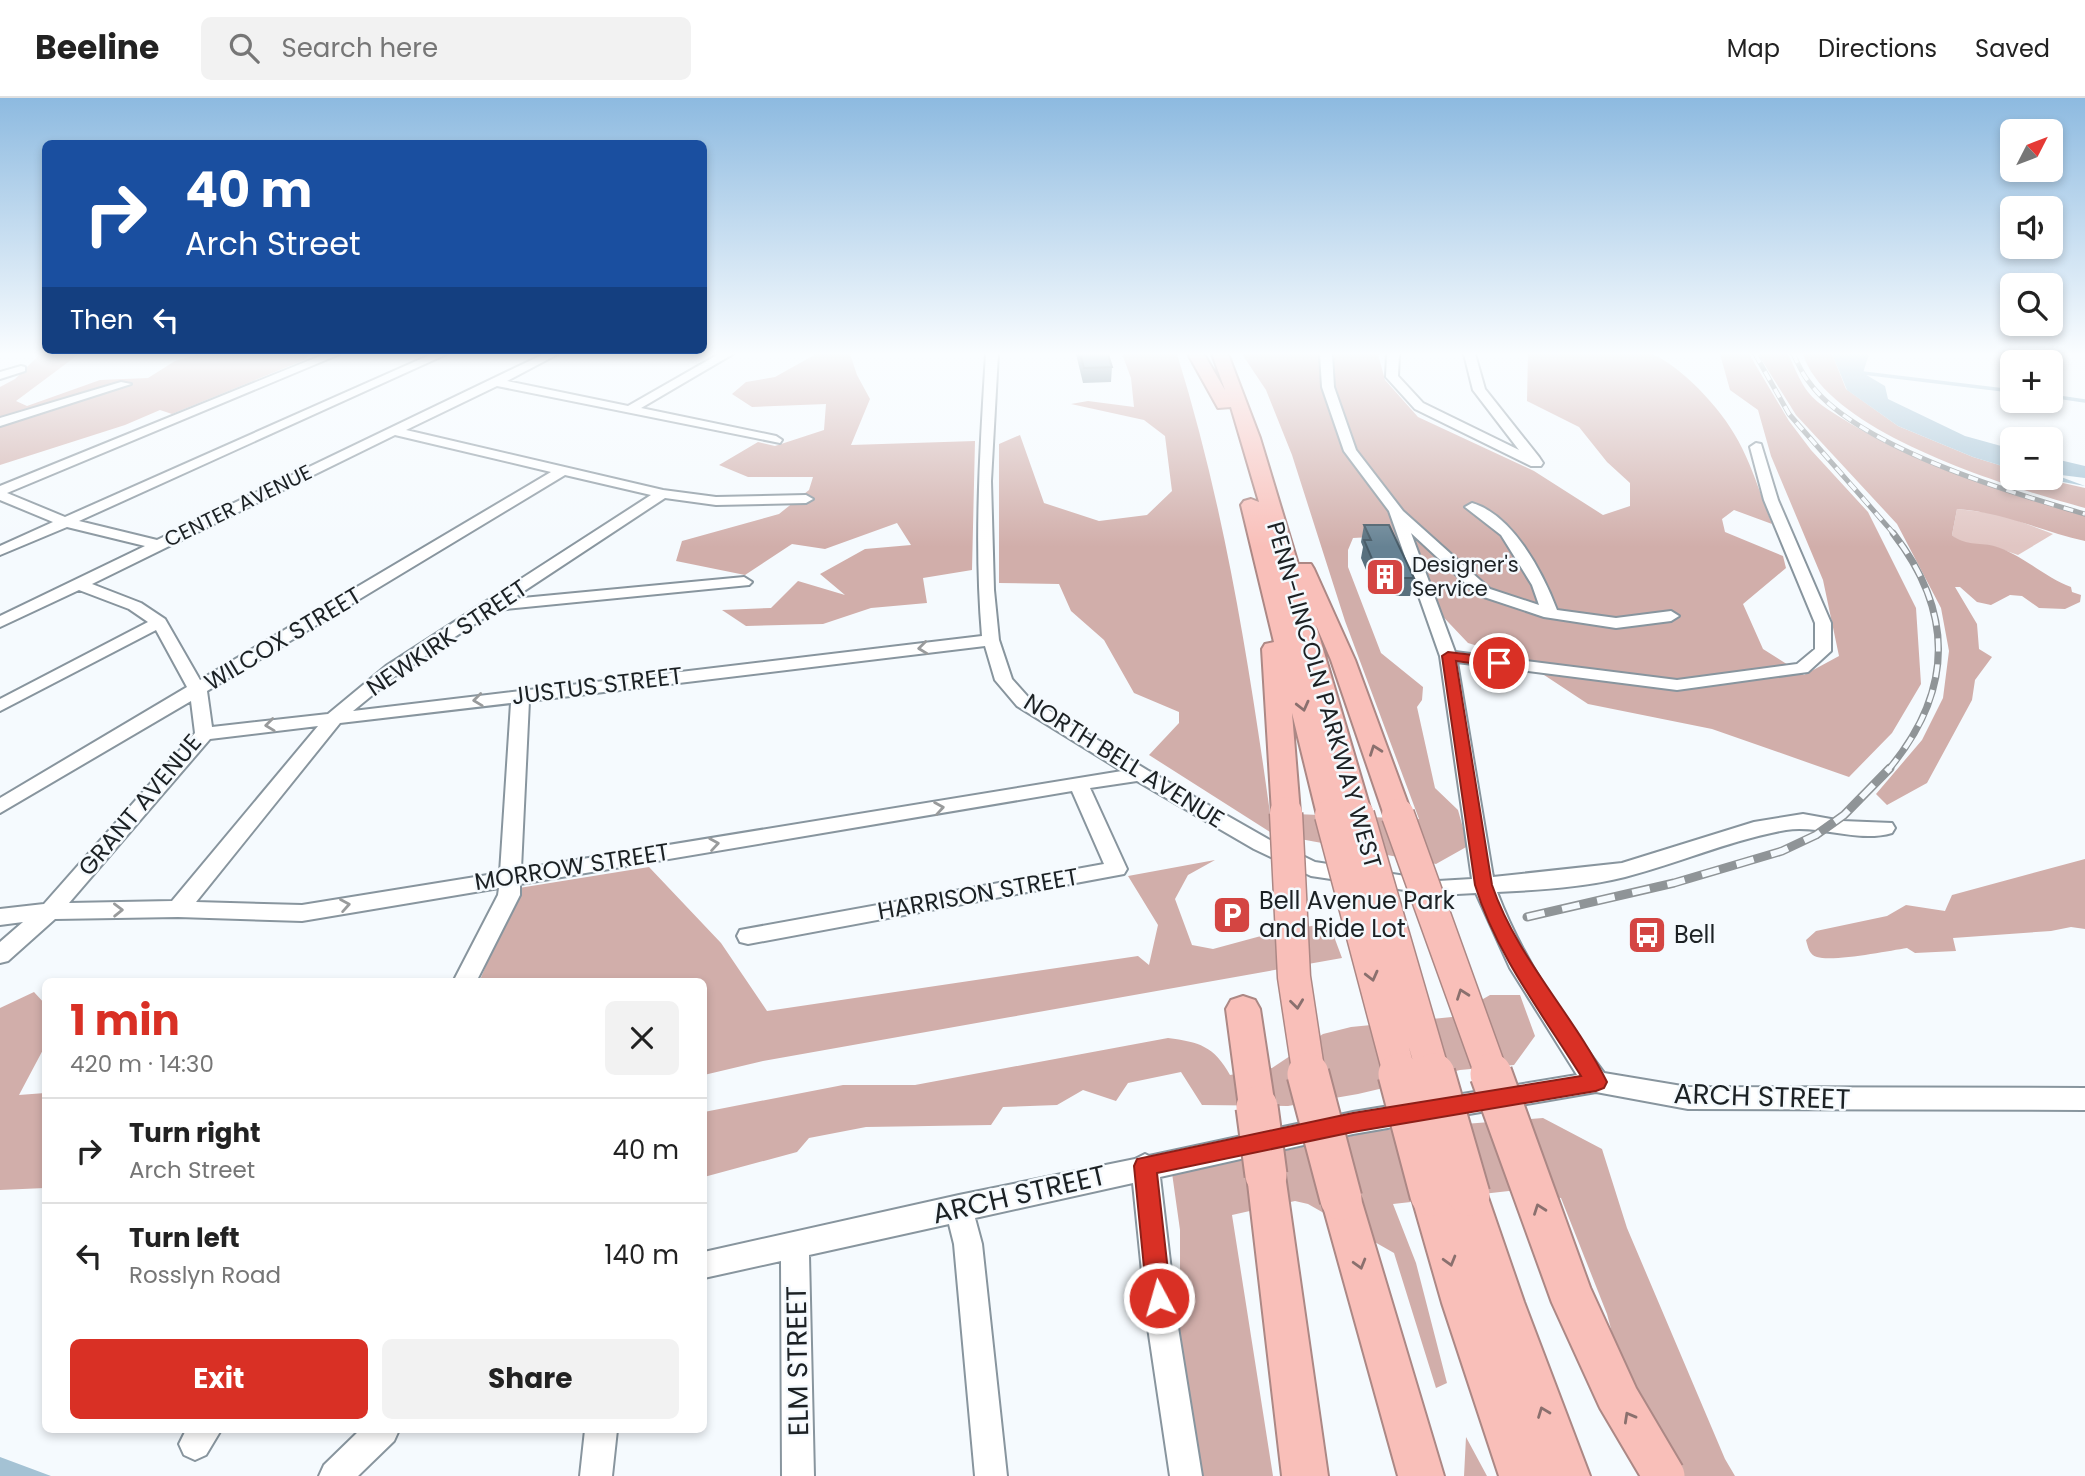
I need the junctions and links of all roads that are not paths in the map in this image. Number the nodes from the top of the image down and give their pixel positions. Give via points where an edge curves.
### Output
1 (180, 418) edge
2 (298, 418) edge
3 (420, 418) edge
4 (670, 418) edge
5 (988, 418) edge
6 (1228, 418) edge
7 (1244, 418) edge
8 (1339, 418) edge
9 (1443, 418) edge
10 (1501, 418) edge
11 (393, 431) junction
12 (776, 440) dead end
13 (1756, 447) dead end
14 (564, 470) junction
15 (1265, 487) junction
16 (0, 493) edge
17 (663, 494) junction
18 (806, 499) dead end
19 (1472, 506) dead end
20 (1396, 511) junction
21 (66, 522) junction
22 (158, 545) junction
23 (0, 551) edge
24 (1268, 569) junction
25 (744, 582) dead end
26 (79, 584) junction
27 (494, 605) junction
28 (1550, 614) junction
29 (1671, 616) dead end
30 (0, 622) edge
31 (159, 622) junction
32 (991, 640) junction
33 (1448, 656) junction
34 (198, 691) junction
35 (520, 695) junction
36 (0, 706) edge
37 (336, 716) junction
38 (204, 734) junction
39 (1140, 774) junction
40 (1079, 785) junction
41 (0, 807) edge
42 (1345, 815) junction
43 (1885, 828) dead end
44 (512, 876) junction
45 (1483, 885) junction
46 (178, 909) junction
47 (50, 911) junction
48 (0, 917) edge
49 (748, 936) dead end
50 (0, 955) edge
51 (466, 978) edge
52 (1243, 1009) dead end
53 (1596, 1082) junction
54 (2085, 1099) edge
55 (1145, 1166) junction
56 (1450, 1195) junction
57 (959, 1207) junction
58 (795, 1245) junction
59 (707, 1264) edge
60 (380, 1433) edge
61 (601, 1433) edge
62 (335, 1476) edge
63 (596, 1476) edge
64 (798, 1476) edge
65 (991, 1476) edge
66 (1186, 1476) edge
67 (1305, 1476) edge
68 (1421, 1476) edge
69 (1522, 1476) edge
70 (1567, 1476) edge
71 (1664, 1476) edge

1 - 16 street
2 - 21 street
3 - 11 street, CENTER AVENUE
4 - 12 street
5 - 32 street, NORTH BELL AVENUE via 985,590
6 - 24 highway, PENN-LINCOLN PARKWAY WEST
7 - 15 highway, PENN-LINCOLN PARKWAY WEST
8 - 20 street via 1350,451
9 - 10 street via 1536,463
11 - 14 street
11 - 22 street, CENTER AVENUE
13 - 33 street via 1771,500 1823,623 1823,651 1802,668 1677,685
14 - 17 street
14 - 34 street, WILCOX STREET
15 - 42 highway, PENN-LINCOLN PARKWAY WEST
71 -> 15 highway, bridge via 1618,1398 1571,1295 1338,647
16 - 21 street
17 - 18 street via 716,501
17 - 27 street, NEWKIRK STREET
19 - 28 street via 1507,532 1540,585
20 - 28 street via 1484,592
20 - 33 street
21 - 22 street
21 - 23 street
22 - 26 street, CENTER AVENUE
24 -> 42 highway, PENN-LINCOLN PARKWAY WEST
24 -> 68 highway, bridge via 1300,1034 1319,1124
25 - 27 street
26 - 30 street, CENTER AVENUE
26 - 31 street, GRANT AVENUE via 135,606
27 - 37 street, NEWKIRK STREET via 392,670
28 - 29 street via 1616,622
31 - 34 street, GRANT AVENUE
31 - 36 street
32 -> 35 street, JUSTUS STREET
32 - 39 street, NORTH BELL AVENUE via 1004,680 1023,702
33 - 45 street
34 - 38 street, GRANT AVENUE
34 - 41 street, WILCOX STREET
35 -> 37 street, JUSTUS STREET
35 - 44 street
37 -> 38 street, JUSTUS STREET
37 - 46 street, NEWKIRK STREET
38 - 47 street, GRANT AVENUE
39 - 40 street, MORROW STREET
39 - 45 street, NORTH BELL AVENUE via 1311,869 1438,888
44 -> 40 street, MORROW STREET
40 - 49 street, HARRISON STREET via 1118,869
42 - 56 highway, PENN-LINCOLN PARKWAY WEST, bridge
43 - 45 street, NORTH BELL AVENUE via 1842,828 1803,821 1754,829 1623,870
46 -> 44 street, MORROW STREET via 302,913
44 - 51 street via 509,895
45 - 53 street via 1517,957
47 -> 46 street, MORROW STREET
47 - 48 street, MORROW STREET
47 - 50 street, GRANT AVENUE
52 - 67 highway, bridge
53 - 54 street, ARCH STREET via 1688,1098
53 - 55 street, ARCH STREET via 1353,1122
55 - 57 street, ARCH STREET
55 - 66 street via 1161,1321
56 -> 69 highway, PENN-LINCOLN PARKWAY WEST via 1463,1303
70 -> 56 highway, PENN-LINCOLN PARKWAY WEST via 1503,1302
57 - 58 street, ARCH STREET
57 - 65 street via 968,1244
58 - 59 street, ARCH STREET
58 - 64 street, ELM STREET
60 - 62 street
61 - 63 street

